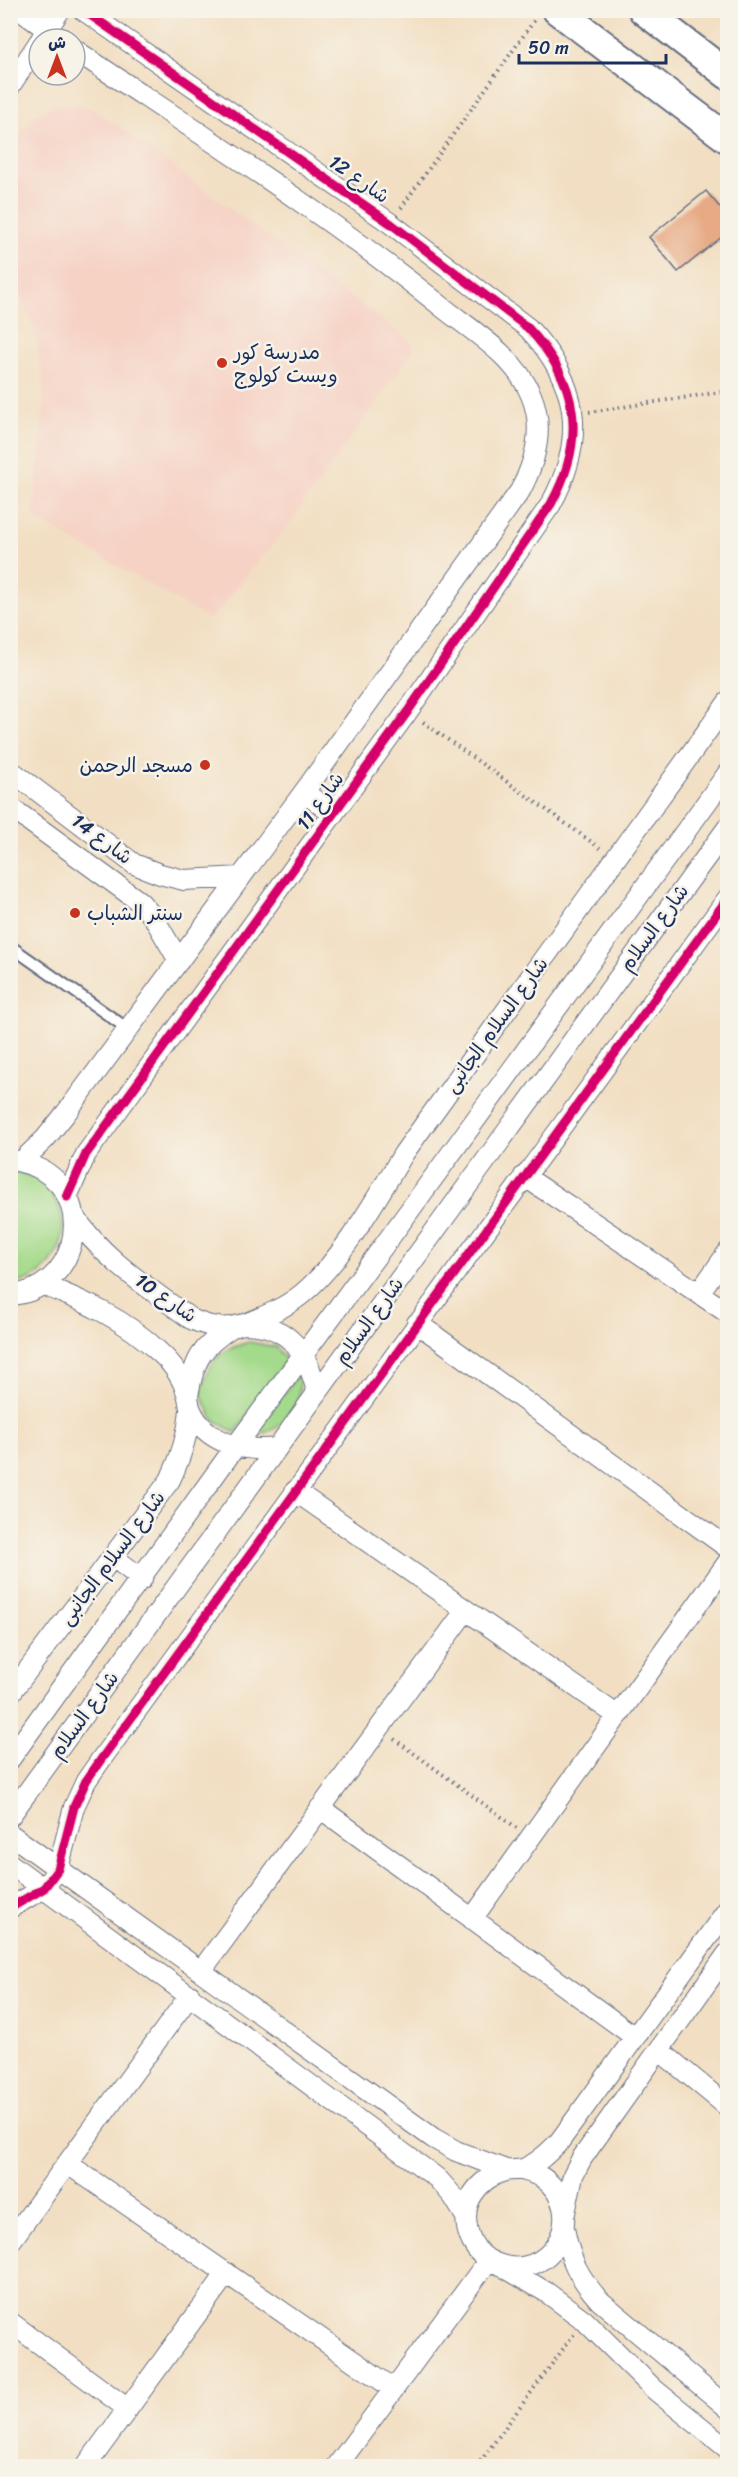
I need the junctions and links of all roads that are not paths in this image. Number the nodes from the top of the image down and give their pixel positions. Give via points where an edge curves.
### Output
1 (20, 10) edge
2 (60, 10) edge
3 (83, 10) edge
4 (557, 10) edge
5 (642, 10) edge
6 (36, 27) edge
7 (52, 27) edge
8 (87, 58) edge
9 (27, 64) edge
10 (728, 75) edge
11 (10, 86) edge
12 (728, 139) edge
13 (573, 415) joint
14 (728, 702) edge
15 (10, 770) edge
16 (728, 773) edge
17 (304, 792) junction
18 (10, 807) edge
19 (333, 814) junction
20 (728, 827) edge
21 (241, 877) junction
22 (728, 898) edge
23 (10, 946) edge
24 (179, 961) junction
25 (128, 1029) junction
26 (16, 1161) edge
27 (524, 1176) junction
28 (70, 1205) junction
29 (361, 1223) junction
30 (388, 1240) junction
31 (728, 1252) edge
32 (43, 1285) junction
33 (699, 1293) junction
34 (12, 1296) edge
35 (728, 1313) edge
36 (417, 1323) junction
37 (238, 1326) junction
38 (304, 1354) junction
39 (317, 1392) junction
40 (189, 1403) junction
41 (235, 1447) junction
42 (277, 1448) junction
43 (295, 1491) junction
44 (728, 1548) edge
45 (113, 1557) junction
46 (728, 1562) edge
47 (142, 1579) junction
48 (466, 1610) junction
49 (10, 1694) edge
50 (618, 1716) junction
51 (10, 1760) edge
52 (320, 1808) junction
53 (10, 1816) edge
54 (10, 1834) edge
55 (10, 1864) edge
56 (58, 1869) junction
57 (44, 1888) junction
58 (10, 1908) edge
59 (728, 1909) edge
60 (472, 1919) junction
61 (728, 1953) edge
62 (201, 1971) junction
63 (190, 1995) junction
64 (635, 2037) junction
65 (658, 2050) junction
66 (728, 2107) edge
67 (68, 2163) junction
68 (514, 2170) junction
69 (466, 2217) junction
70 (564, 2220) junction
71 (10, 2242) edge
72 (496, 2264) junction
73 (227, 2273) junction
74 (10, 2322) edge
75 (394, 2389) junction
76 (728, 2408) edge
77 (128, 2409) junction
78 (728, 2449) edge
79 (86, 2466) edge
80 (337, 2466) edge

1 - 6 street
2 - 7 street
3 - 13 street, شارع 12 via 390,223 528,328 559,367
4 - 12 street
5 - 10 street
8 - 17 street, شارع 11 via 370,250 499,352 532,396 538,420 538,445 532,469 520,490
9 - 11 street
13 - 19 street, شارع 11 via 570,461 551,504
14 - 29 street, شارع السلام الجانبى via 404,1153
15 - 21 street, شارع 14 via 134,864 184,880
16 - 30 street, شارع السلام
17 - 19 street
17 - 21 street, شارع 11
18 - 24 street, شارع 14 via 140,902
19 - 28 street, شارع 11 via 86,1154
20 - 39 street, شارع السلام
21 - 24 street, شارع 11
22 - 27 street
23 - 25 lane
24 - 25 street, شارع 11
25 - 26 street, شارع 11 via 52,1131
26 - 28 street, شارع 10 via 43,1171 57,1182
27 - 33 street
27 - 36 street
28 - 32 street via 75,1230 72,1246 66,1261
28 - 37 street, شارع 10 via 84,1231 115,1262 191,1318 204,1324
29 - 30 street
29 - 37 street, شارع السلام الجانبى via 302,1294 285,1306
30 - 38 street, شارع السلام
31 - 33 street
32 - 34 street
32 - 40 street via 104,1311 157,1349 172,1365
33 - 35 street
36 - 43 street
36 - 44 street
37 - 38 street, شارع 10 via 280,1332
37 - 40 street, شارع السلام الجانبى via 208,1344 199,1355 193,1367
38 - 39 street, شارع 10
38 - 41 street, شارع السلام
39 - 42 street, شارع السلام
40 - 41 street via 209,1432
40 - 45 street, شارع السلام الجانبى via 188,1434 181,1458 170,1480
41 - 42 street
41 - 47 street, شارع السلام
42 - 53 street, شارع السلام
43 - 48 street
43 - 56 street via 86,1781 74,1806
45 - 47 street
45 - 49 street, شارع السلام الجانبى
46 - 50 street
47 - 51 street, شارع السلام
48 - 50 street
48 - 52 street
50 - 60 street
52 - 60 street
52 - 62 street
54 - 56 street
55 - 57 street
56 - 57 street
56 - 62 street
57 - 58 street
57 - 63 street
59 - 64 street
60 - 64 street
61 - 65 street
62 - 68 street via 433,2138 456,2151
63 - 67 street
63 - 69 street via 437,2178
64 - 68 street via 559,2142 536,2162
65 - 66 street
65 - 70 street via 582,2158 573,2175
67 - 71 street
67 - 73 street
68 - 69 street via 486,2179 471,2196
68 - 70 street via 542,2177 557,2192
69 - 72 street via 468,2234 476,2249
70 - 72 street via 557,2246 543,2260 525,2268
70 - 76 street via 573,2263 599,2300
72 - 75 street
72 - 78 street via 546,2292 584,2320 655,2390
73 - 75 street
73 - 77 street
74 - 77 street
75 - 80 street
77 - 79 street

